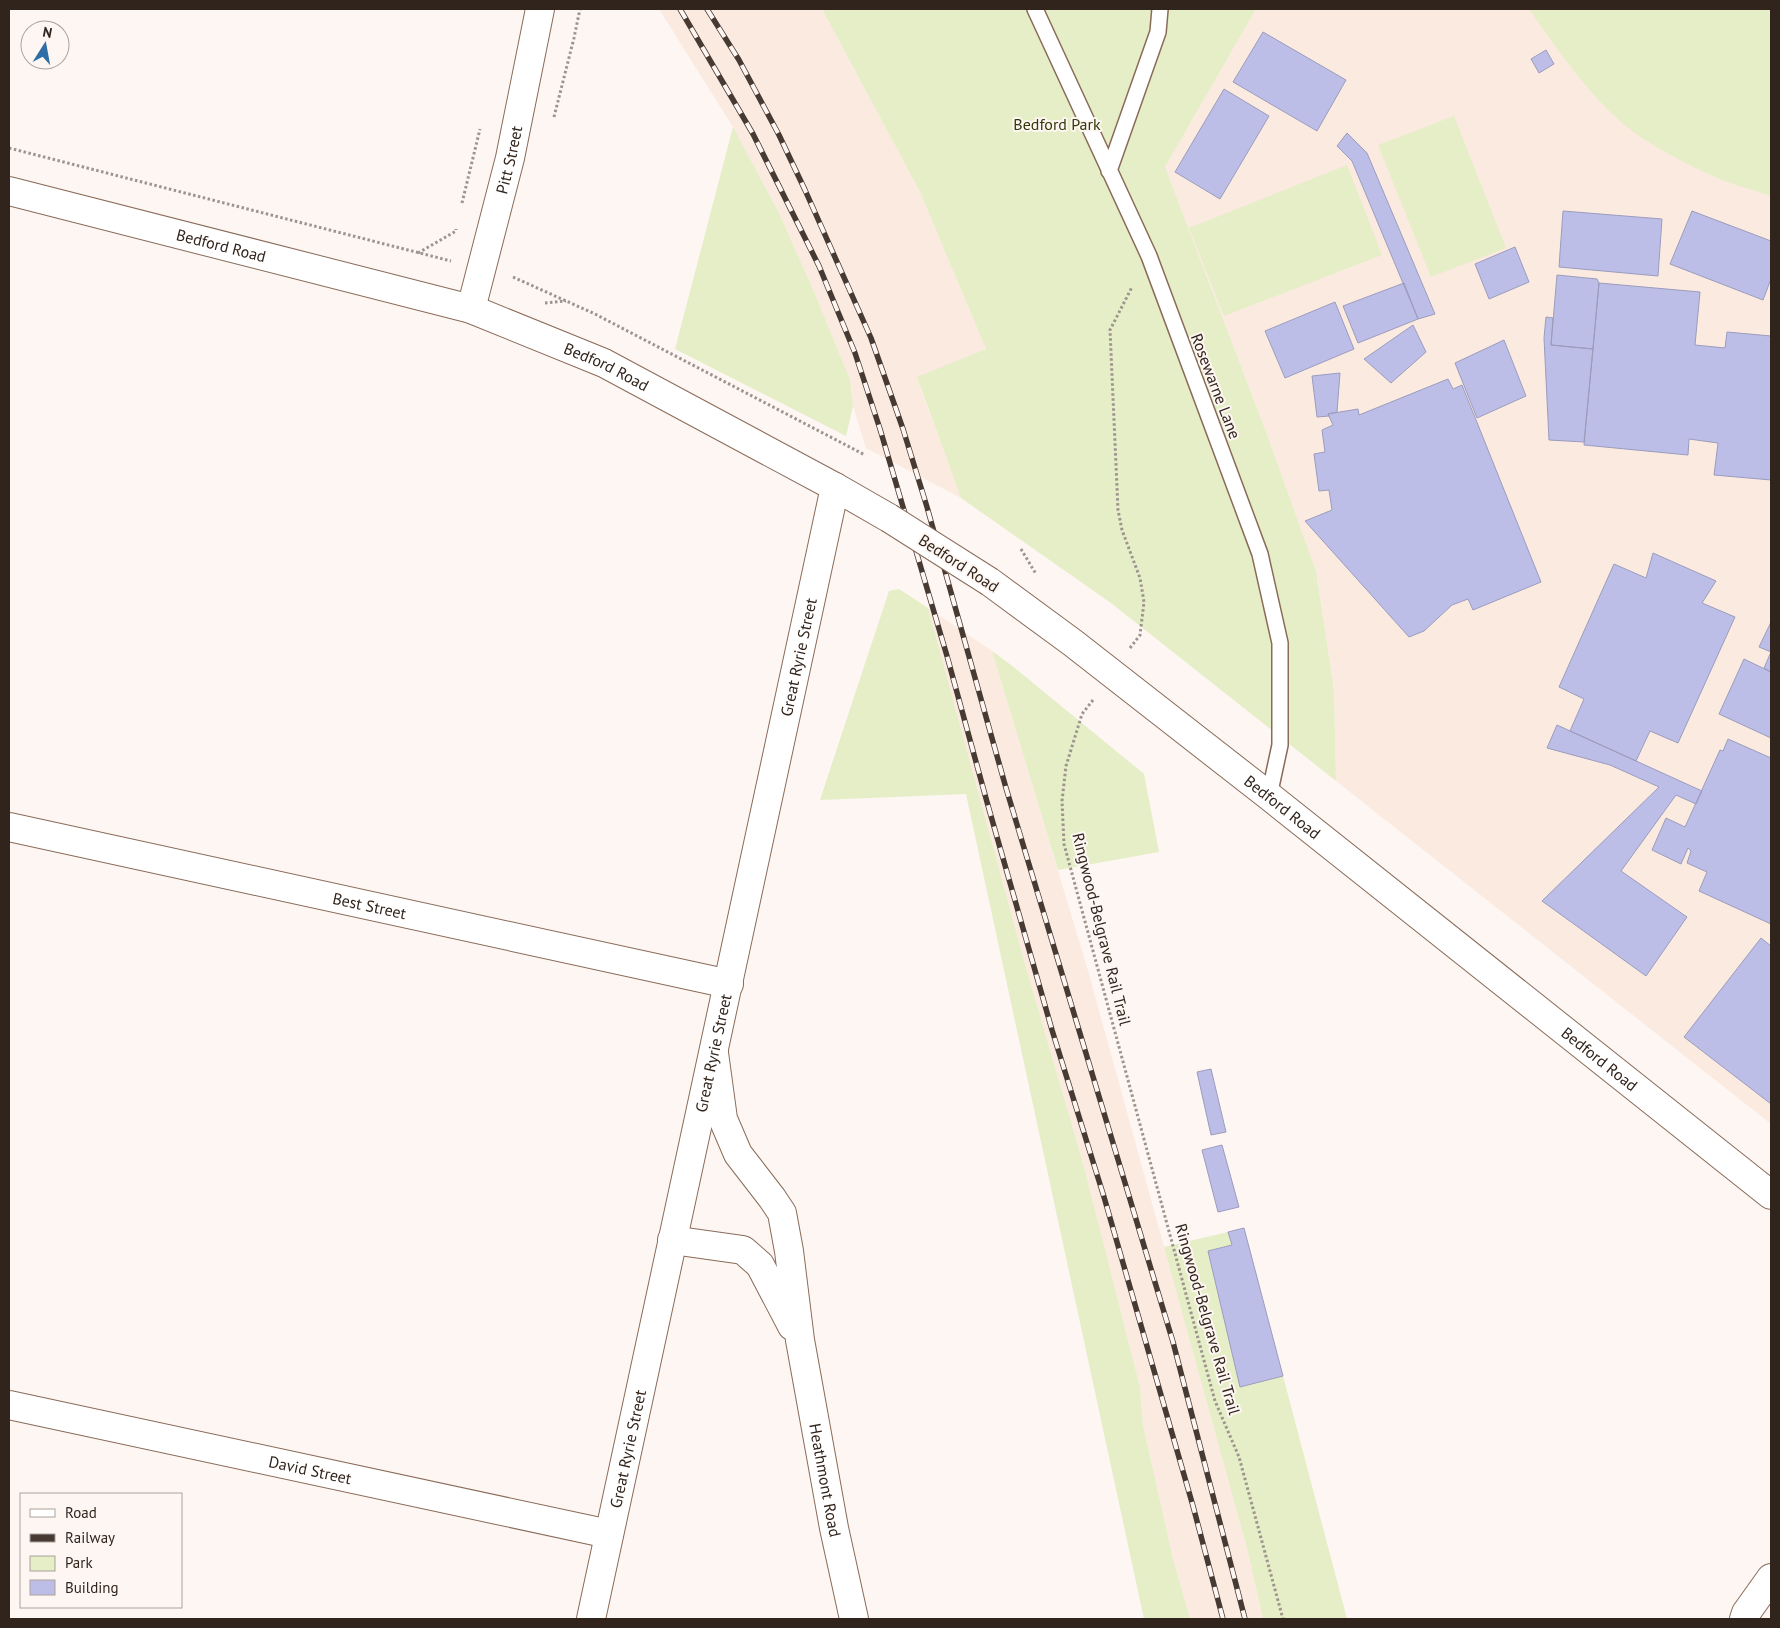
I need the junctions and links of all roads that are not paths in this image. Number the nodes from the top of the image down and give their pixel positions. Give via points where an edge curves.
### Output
1 (540, 9) edge
2 (1035, 9) edge
3 (1160, 9) edge
4 (1109, 171) junction
5 (9, 191) edge
6 (471, 309) junction
7 (835, 487) junction
8 (1269, 796) junction
9 (9, 827) edge
10 (729, 984) junction
11 (714, 1050) junction
12 (1771, 1195) edge
13 (672, 1240) junction
14 (800, 1340) junction
15 (9, 1405) edge
16 (609, 1534) junction
17 (1771, 1578) edge
18 (591, 1619) edge
19 (854, 1619) edge
20 (1744, 1619) edge

1 - 6 main road, Pitt Street via 510,158
2 - 4 lane, Rosewarne Lane
3 - 4 lane via 1158,32
4 - 8 lane, Rosewarne Lane via 1149,256 1260,554 1280,643 1280,745
5 - 6 main road, Bedford Road
6 - 7 main road, Bedford Road via 604,363
7 - 8 main road, Bedford Road, bridge via 990,582
7 - 10 main road, Great Ryrie Street
8 - 12 main road, Bedford Road
9 - 10 main road, Best Street
10 - 11 main road, Great Ryrie Street
11 - 13 main road, Great Ryrie Street
11 - 14 main road, Heathmont Road via 723,1119 738,1154 782,1213
13 - 14 main road, Heathmont Road via 742,1250 760,1265
13 - 16 main road, Great Ryrie Street
14 - 19 main road, Heathmont Road
15 - 16 main road, David Street
16 - 18 main road, Great Ryrie Street
17 - 20 main road

